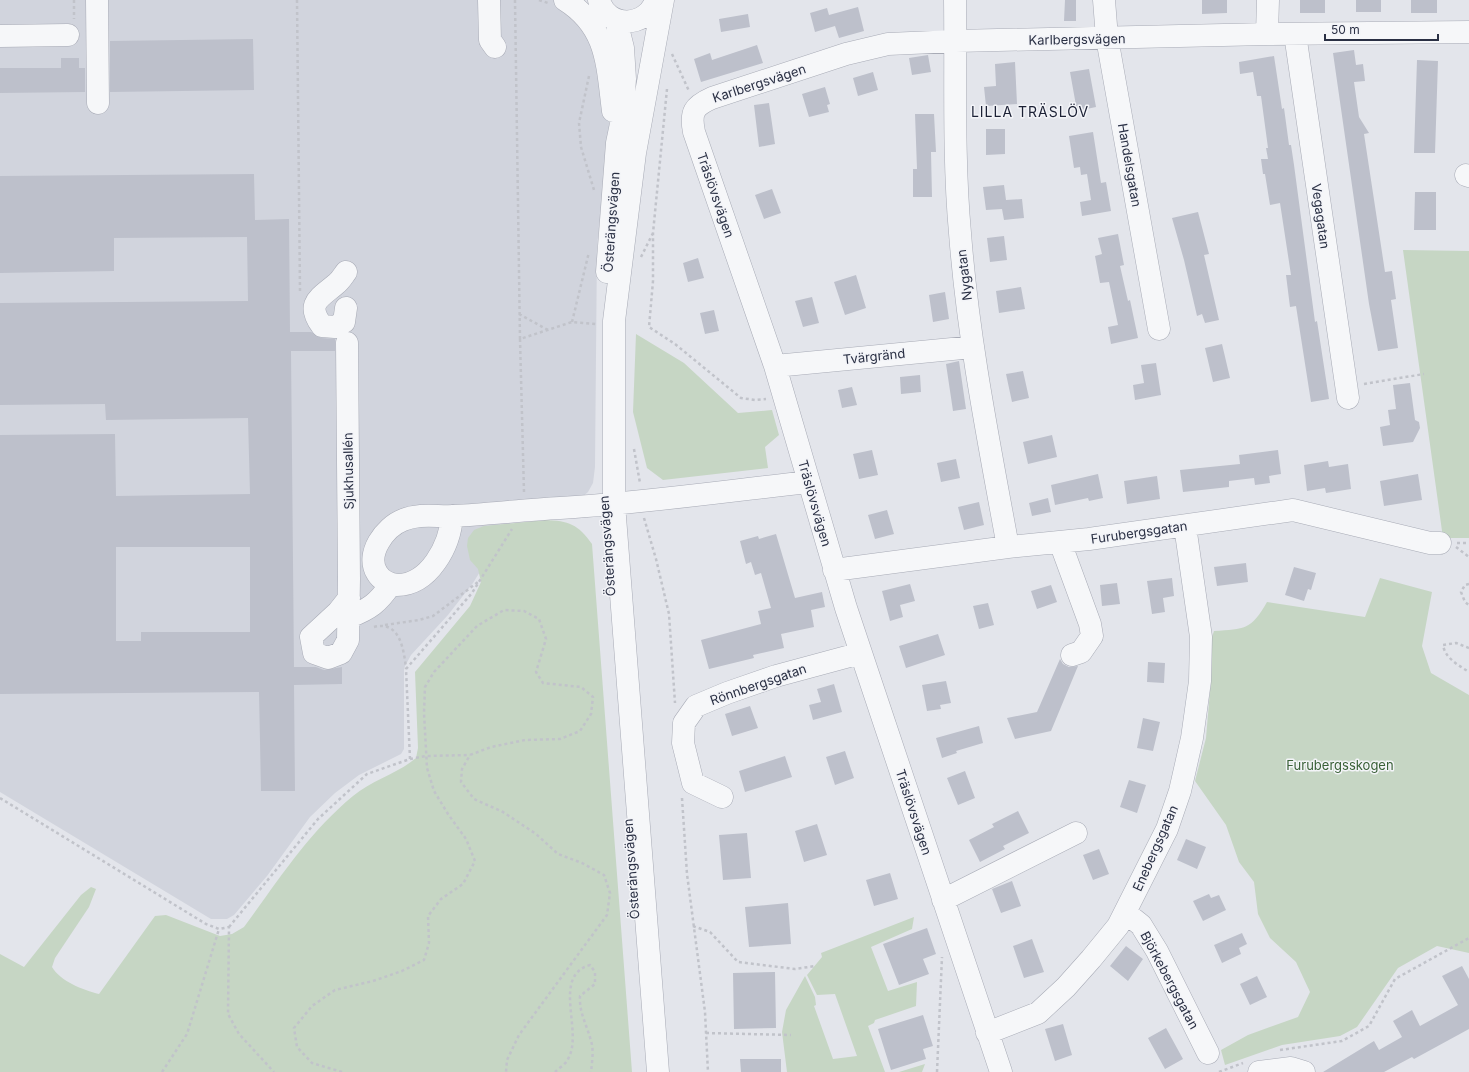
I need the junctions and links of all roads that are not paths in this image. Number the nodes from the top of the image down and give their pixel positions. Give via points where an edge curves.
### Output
1 (97, 0) edge
2 (490, 0) edge
3 (565, 0) edge
4 (955, 0) edge
5 (1104, 0) edge
6 (1268, 0) edge
7 (656, 3) edge
8 (603, 7) edge
9 (1469, 32) edge
10 (1267, 34) junction
11 (1295, 34) junction
12 (68, 35) dead end
13 (0, 36) edge
14 (1107, 38) junction
15 (956, 41) junction
16 (495, 47) dead end
17 (98, 104) dead end
18 (696, 107) joint
19 (626, 148) junction
20 (346, 272) dead end
21 (346, 308) dead end
22 (1159, 329) dead end
23 (347, 344) dead end
24 (973, 347) junction
25 (775, 366) junction
26 (1347, 392) road end
27 (809, 482) junction
28 (609, 505) junction
29 (452, 516) junction
30 (1185, 526) junction
31 (1060, 542) junction
32 (1446, 543) road end
33 (1008, 548) junction
34 (834, 570) junction
35 (391, 584) junction
36 (349, 608) junction
37 (861, 652) junction
38 (1072, 655) dead end
39 (722, 797) dead end
40 (1076, 833) dead end
41 (943, 900) junction
42 (1126, 913) junction
43 (987, 1033) junction
44 (1208, 1053) dead end
45 (1253, 1067) edge
46 (646, 1072) edge
47 (658, 1072) edge
48 (1001, 1072) edge
49 (1304, 1072) edge

1 - 17 street
2 - 16 street via 490,40
3 - 19 street via 585,16 606,53
4 - 15 street, Nygatan
5 - 14 street, Handelsgatan
6 - 10 street
7 - 8 street via 647,14 629,22
7 - 19 street, Österängsvägen via 641,46
8 - 19 street, Österängsvägen via 623,48 625,80 622,119
9 - 11 street, Karlbergsvägen
10 - 11 street, Karlbergsvägen
10 - 14 street, Karlbergsvägen
11 - 26 street, Vegagatan
12 - 13 street
14 - 15 street, Karlbergsvägen
14 - 22 street, Handelsgatan
15 - 18 street, Karlbergsvägen via 873,47 712,98
15 - 24 street, Nygatan via 956,172
18 - 25 street, Träslövsvägen via 692,120 694,132
19 - 28 street, Österängsvägen via 614,321
20 - 21 street via 337,284 321,295 315,303 315,316 322,326 335,327 344,322
23 - 36 street, Sjukhusallén
24 - 25 street, Tvärgränd
24 - 33 street, Nygatan
25 - 27 street, Träslövsvägen
27 - 28 street
27 - 34 street, Träslövsvägen
28 - 29 street
28 - 46 street, Österängsvägen
28 - 47 street, Österängsvägen
29 - 35 street via 443,547 432,567 421,578 405,585
29 - 35 street via 413,517 402,520 382,536 374,560 376,572 382,580
30 - 31 street, Furubergsgatan
30 - 32 street, Furubergsgatan via 1293,510 1430,543
30 - 42 street, Enebergsgatan via 1201,638 1200,681 1194,724 1178,798
31 - 33 street, Furubergsgatan
31 - 38 street via 1092,636 1081,652
33 - 34 street, Furubergsgatan
34 - 37 street, Träslövsvägen
35 - 36 street via 380,600 365,611
36 - 36 street, Sjukhusallén via 348,640 341,653 328,658 314,653 311,636 338,612
37 - 39 street, Rönnbergsgatan via 776,676 696,706 684,723 683,743 693,784
37 - 41 street, Träslövsvägen
40 - 41 street
41 - 43 street, Träslövsvägen
42 - 43 street, Enebergsgatan via 1091,959 1038,1013
42 - 44 street, Björkebergsgatan via 1140,925 1156,951
43 - 48 street, Träslövsvägen
45 - 49 street via 1291,1068

